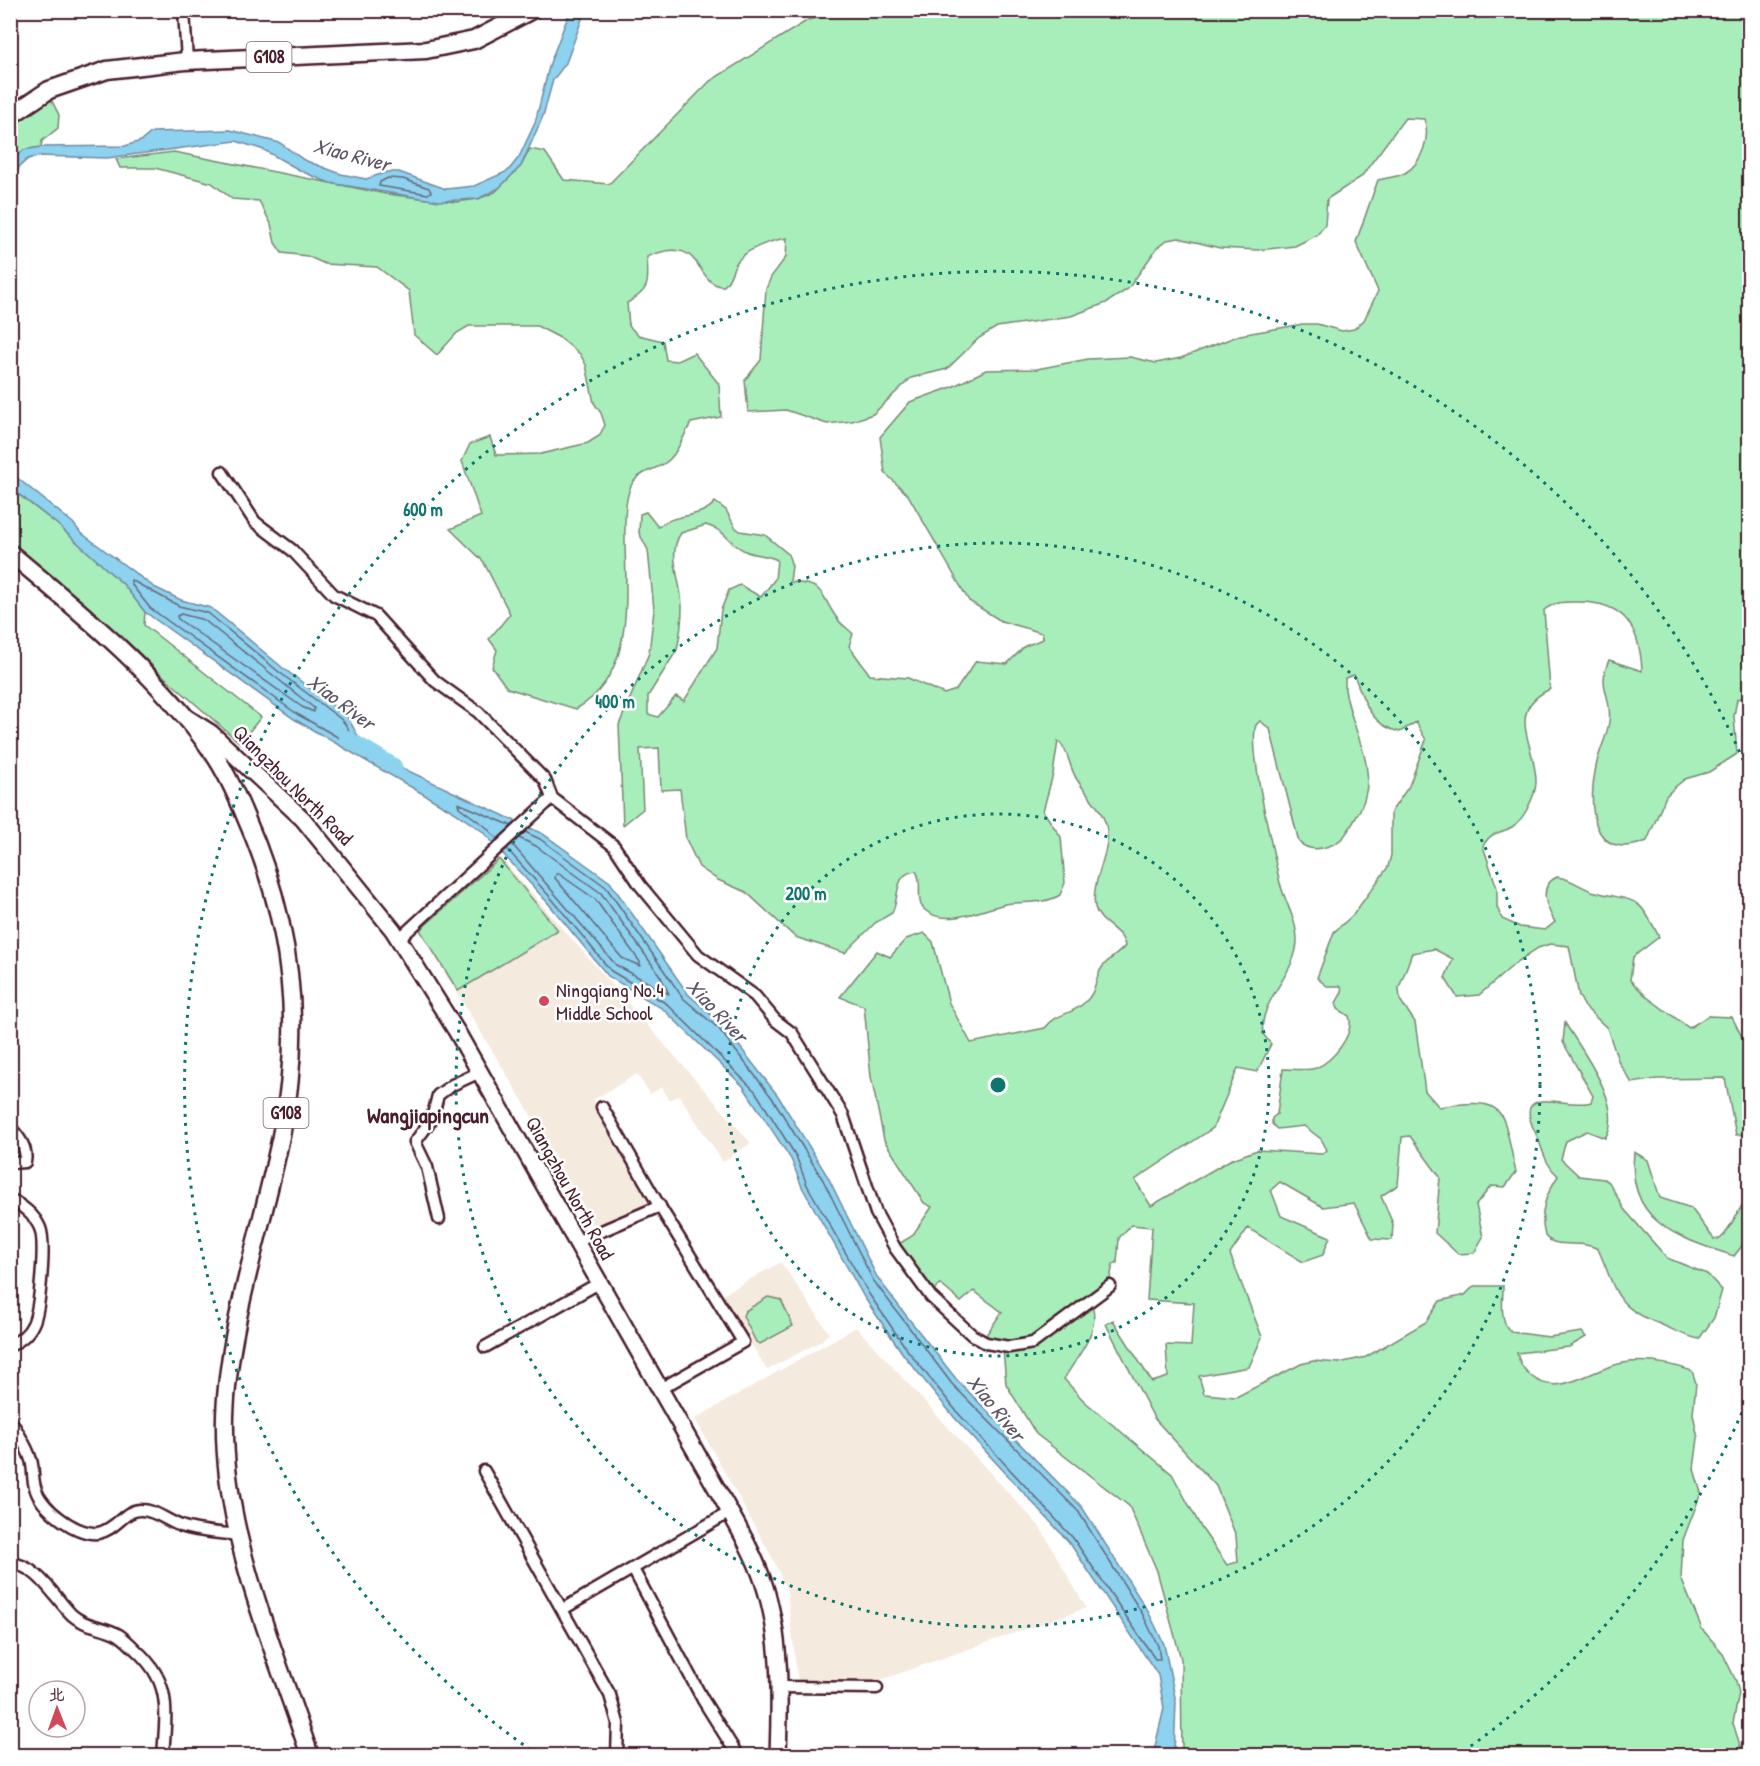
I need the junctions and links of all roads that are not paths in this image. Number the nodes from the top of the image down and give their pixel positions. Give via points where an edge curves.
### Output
1 (184, 10) edge
2 (532, 10) edge
3 (187, 61) junction
4 (10, 116) edge
5 (222, 472) dead end
6 (10, 553) edge
7 (184, 716) junction
8 (548, 801) junction
9 (399, 939) junction
10 (480, 1072) junction
11 (602, 1107) dead end
12 (10, 1127) edge
13 (10, 1163) edge
14 (10, 1199) edge
15 (660, 1206) junction
16 (439, 1219) dead end
17 (576, 1242) junction
18 (599, 1282) junction
19 (1110, 1286) dead end
20 (10, 1346) edge
21 (485, 1347) dead end
22 (660, 1389) junction
23 (10, 1419) edge
24 (484, 1471) dead end
25 (730, 1512) junction
26 (238, 1535) junction
27 (10, 1563) edge
28 (633, 1569) junction
29 (563, 1609) junction
30 (779, 1687) junction
31 (877, 1688) dead end
32 (163, 1755) edge
33 (310, 1755) edge
34 (616, 1755) edge
35 (738, 1755) edge
36 (778, 1755) edge

1 - 3 street
2 - 3 highway, G108 via 486,35 439,48
3 - 4 highway, G108 via 87,75 49,90
5 - 8 street via 255,522 292,550 334,595 376,616 435,681 478,712 544,780
6 - 7 highway, G108 via 147,675
7 - 9 main road, Qiangzhou North Road via 211,733 303,819
7 - 26 highway, G108 via 220,764 259,847 280,916 292,995 290,1090 226,1400 228,1477
8 - 9 street
8 - 19 street via 614,846 640,885 698,955 755,996 792,1033 843,1114 876,1213 894,1248 931,1297 972,1335 986,1343 1010,1347 1033,1343
9 - 10 main road, Qiangzhou North Road
10 - 16 street via 438,1095 432,1119 416,1142 427,1167
10 - 17 main road, Qiangzhou North Road
11 - 15 street
12 - 13 street via 27,1155 25,1162
14 - 20 street via 28,1211 42,1242 34,1322 27,1334
15 - 17 street
15 - 22 street via 743,1342
17 - 18 main road, Qiangzhou North Road
18 - 21 street
18 - 22 main road, Qiangzhou North Road
22 - 25 main road, Qiangzhou North Road
23 - 26 street via 31,1460 40,1500 54,1515 83,1530 104,1531 139,1509 183,1527
24 - 29 street
25 - 28 street
25 - 30 main road, Qiangzhou North Road via 767,1593
26 - 33 highway, G108
27 - 32 street via 30,1570 74,1616 120,1636 152,1664 159,1675 166,1706
28 - 29 street
28 - 35 street via 703,1700
29 - 34 street via 602,1678 615,1710
30 - 31 street
30 - 36 main road, Qiangzhou North Road

